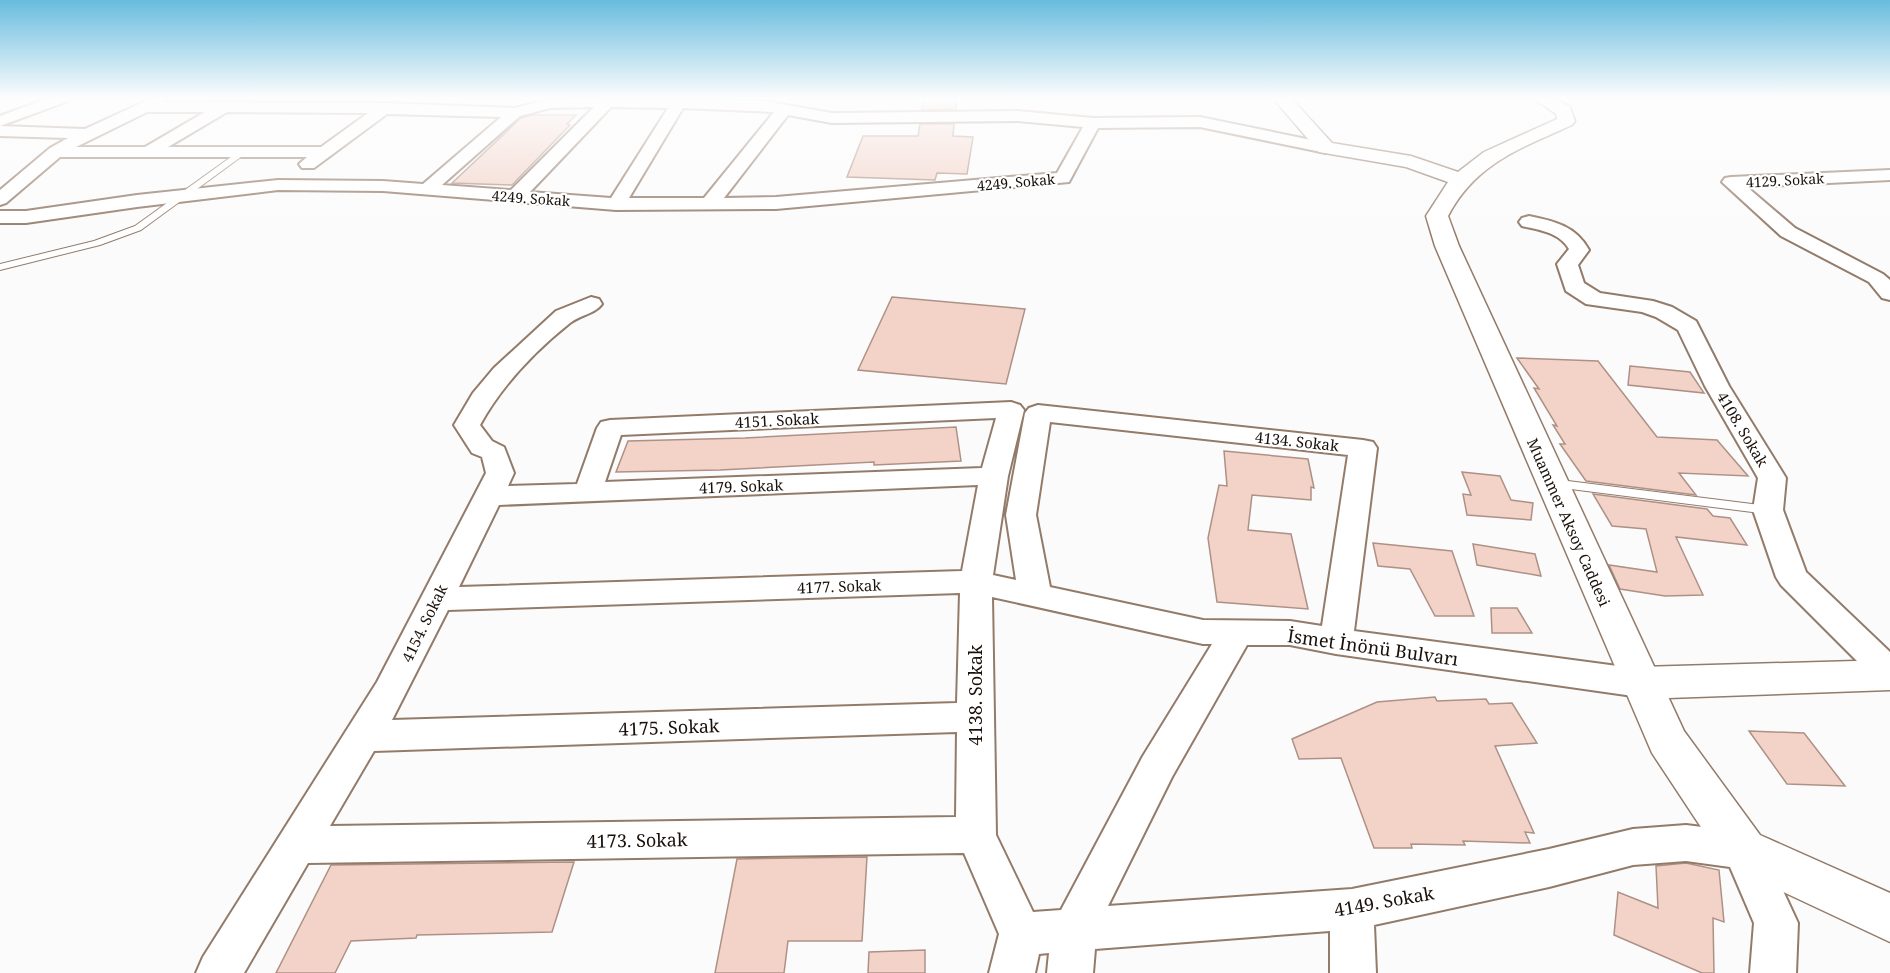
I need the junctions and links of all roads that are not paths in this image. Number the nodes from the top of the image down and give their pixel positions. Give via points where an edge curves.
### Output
1 (71, 143) edge
2 (163, 143) edge
3 (256, 143) edge
4 (334, 143) edge
5 (480, 143) edge
6 (567, 143) edge
7 (654, 143) edge
8 (757, 143) edge
9 (1082, 143) edge
10 (1304, 143) edge
11 (1322, 143) edge
12 (1513, 143) edge
13 (1326, 148) junction
14 (245, 151) junction
15 (56, 152) junction
16 (148, 152) junction
17 (322, 152) junction
18 (1890, 175) edge
19 (1459, 180) junction
20 (284, 185) junction
21 (424, 191) junction
22 (185, 196) junction
23 (515, 197) junction
24 (0, 199) edge
25 (710, 203) junction
26 (616, 204) junction
27 (0, 217) edge
28 (1529, 222) dead end
29 (0, 267) edge
30 (1885, 283) edge
31 (591, 304) dead end
32 (1024, 411) junction
33 (994, 476) junction
34 (1551, 482) junction
35 (588, 492) junction
36 (487, 496) junction
37 (1768, 510) junction
38 (976, 582) junction
39 (1035, 595) junction
40 (436, 599) junction
41 (1236, 634) junction
42 (1336, 642) junction
43 (1890, 674) edge
44 (1640, 684) junction
45 (975, 717) junction
46 (363, 736) junction
47 (976, 835) junction
48 (297, 844) junction
49 (1743, 850) junction
50 (1885, 907) edge
51 (1352, 909) junction
52 (1074, 930) junction
53 (1016, 954) edge
54 (219, 973) edge
55 (1070, 973) edge
56 (1353, 973) edge
57 (1773, 973) edge

1 - 15 street
2 - 16 street
3 - 14 street
4 - 17 street
5 - 21 street
6 - 23 street
7 - 26 street
8 - 25 street
9 - 25 street, 4249. Sokak via 1063,178 776,203
10 - 13 street
11 - 13 street
12 - 19 street, Muammer Aksoy Caddesi
13 - 19 street via 1408,159
14 - 16 street
14 - 17 street
14 - 22 lane
15 - 16 street
15 - 24 street
17 - 20 street
18 - 30 street, 4129. Sokak via 1731,183 1788,232
19 - 34 street, Muammer Aksoy Caddesi via 1437,216 1440,226
20 - 21 street, 4249. Sokak via 383,186
20 - 22 street, 4249. Sokak
21 - 23 street, 4249. Sokak
22 - 27 street, 4249. Sokak
22 - 29 lane via 125,234
23 - 26 street, 4249. Sokak
25 - 26 street, 4249. Sokak
28 - 37 street, 4108. Sokak via 1564,232 1575,241 1579,250 1567,264 1574,286 1582,292 1594,299 1664,312 1688,326 1717,386 1772,478
31 - 36 street, 4154. Sokak via 564,316 504,373 482,398 467,425 482,447 494,453 500,473
32 - 33 street, 4138. Sokak
32 - 35 street, 4151. Sokak via 610,428
32 - 39 street via 1021,515
32 - 42 street, 4134. Sokak via 1363,448
33 - 35 street, 4179. Sokak
33 - 38 street, 4138. Sokak
34 - 37 lane
34 - 44 street, Muammer Aksoy Caddesi
35 - 36 street, 4179. Sokak
36 - 40 street, 4154. Sokak
37 - 43 street, 4108. Sokak via 1792,577
38 - 39 street, 4177. Sokak
38 - 40 street, 4177. Sokak
38 - 45 street, 4138. Sokak
39 - 41 street, 4177. Sokak via 1203,632
40 - 46 street, 4154. Sokak via 391,690
41 - 42 street, İsmet İnönü Bulvarı via 1290,633
41 - 52 street via 1157,767
42 - 44 street, İsmet İnönü Bulvarı
43 - 44 street, İsmet İnönü Bulvarı
44 - 49 street, Muammer Aksoy Caddesi via 1667,741
45 - 46 street, 4175. Sokak
45 - 47 street, 4138. Sokak
46 - 48 street, 4154. Sokak
47 - 48 street, 4173. Sokak
47 - 53 street, 4138. Sokak
48 - 54 street, 4154. Sokak
49 - 50 street
49 - 51 street, 4149. Sokak via 1686,843 1633,847
49 - 57 street via 1776,923
51 - 52 street, 4149. Sokak
51 - 56 street
52 - 53 street, 4149. Sokak
52 - 55 street

